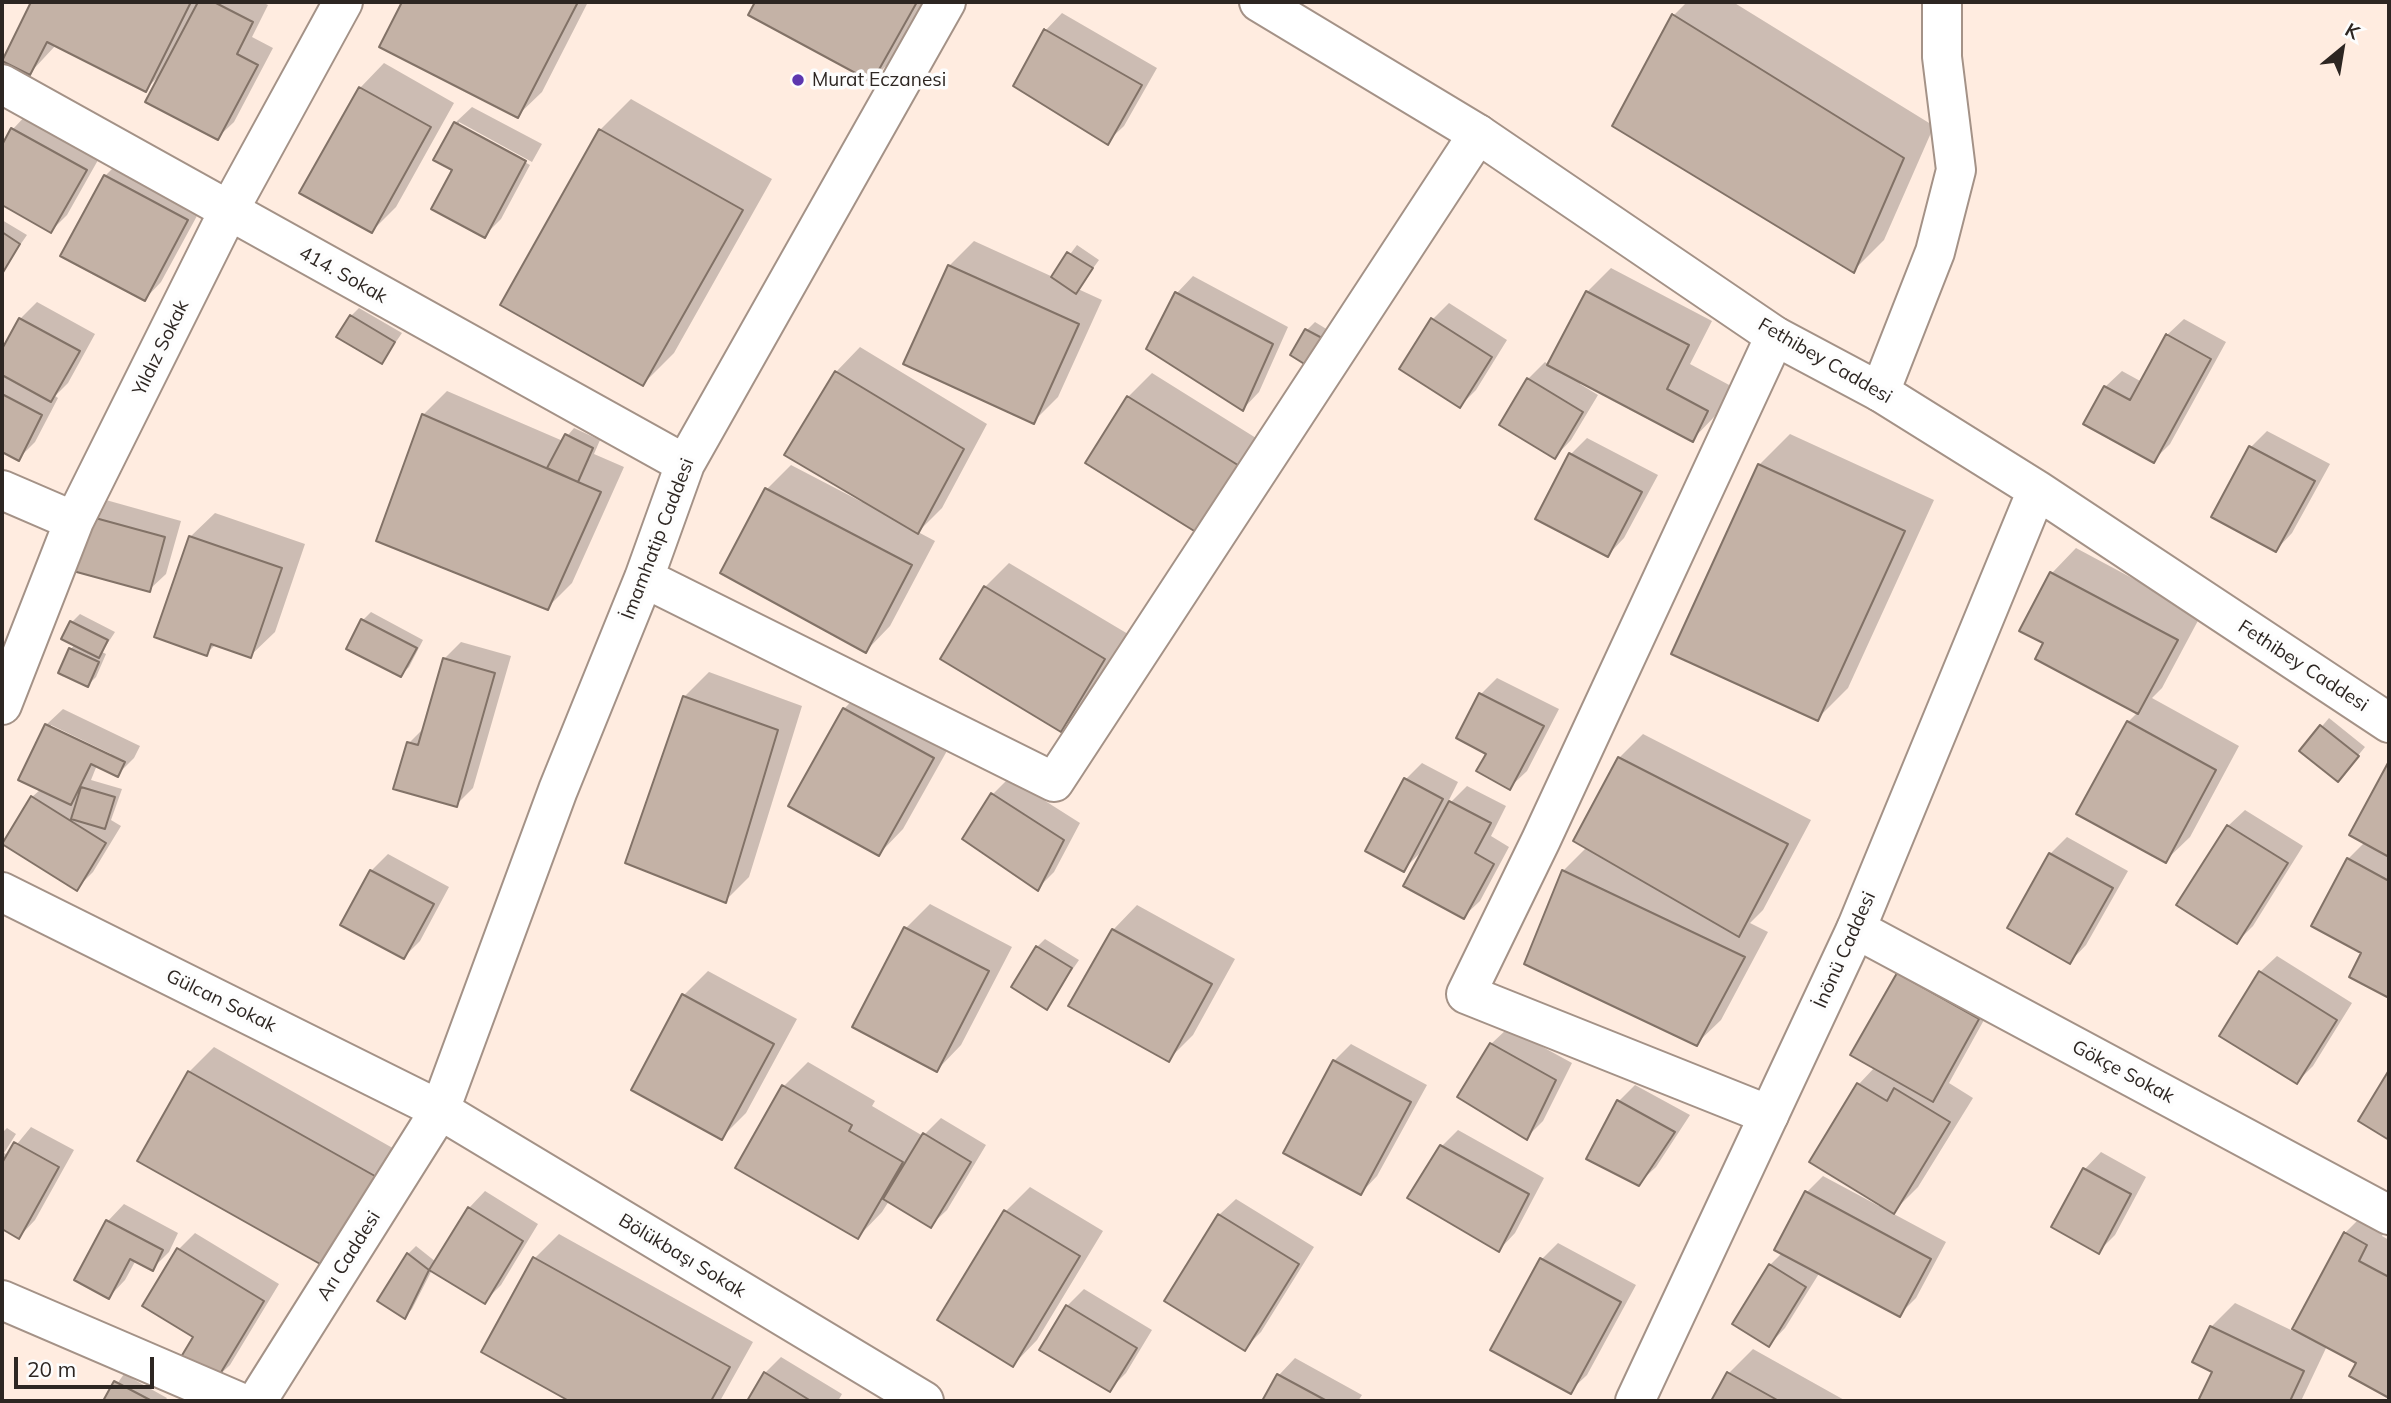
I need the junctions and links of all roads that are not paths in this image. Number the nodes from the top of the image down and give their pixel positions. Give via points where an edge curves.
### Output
1 (343, 2) edge
2 (946, 2) edge
3 (1259, 2) edge
4 (1942, 2) edge
5 (2, 84) edge
6 (1478, 134) junction
7 (228, 212) junction
8 (1776, 336) junction
9 (1880, 392) junction
10 (685, 464) junction
11 (2, 490) edge
12 (2037, 490) junction
13 (74, 522) junction
14 (644, 578) junction
15 (2, 705) edge
16 (2389, 723) edge
17 (2, 892) edge
18 (1856, 929) junction
19 (440, 1110) junction
20 (1769, 1115) junction
21 (2389, 1215) edge
22 (2, 1300) edge
23 (237, 1401) edge
24 (257, 1401) edge
25 (923, 1401) edge
26 (1635, 1401) edge

1 - 7 street, Yıldız Sokak
2 - 10 street, İmamhatip Caddesi
3 - 6 street, Fethibey Caddesi
4 - 9 street via 1942,57 1956,170 1935,252
5 - 7 street, 414. Sokak
6 - 8 street, Fethibey Caddesi
6 - 14 street via 1054,782
7 - 10 street, 414. Sokak
7 - 13 street, Yıldız Sokak
8 - 9 street, Fethibey Caddesi
8 - 20 street via 1466,995
9 - 12 street, Fethibey Caddesi
10 - 14 street, İmamhatip Caddesi
11 - 13 street
12 - 16 street, Fethibey Caddesi
12 - 18 street, İnönü Caddesi
13 - 15 street, Yıldız Sokak
14 - 19 street, İmamhatip Caddesi via 558,790
17 - 19 street, Gülcan Sokak
18 - 20 street, İnönü Caddesi
18 - 21 street, Gökçe Sokak
19 - 24 street, Arı Caddesi
19 - 25 street, Bölükbaşı Sokak
20 - 26 street, İnönü Caddesi
22 - 23 street

